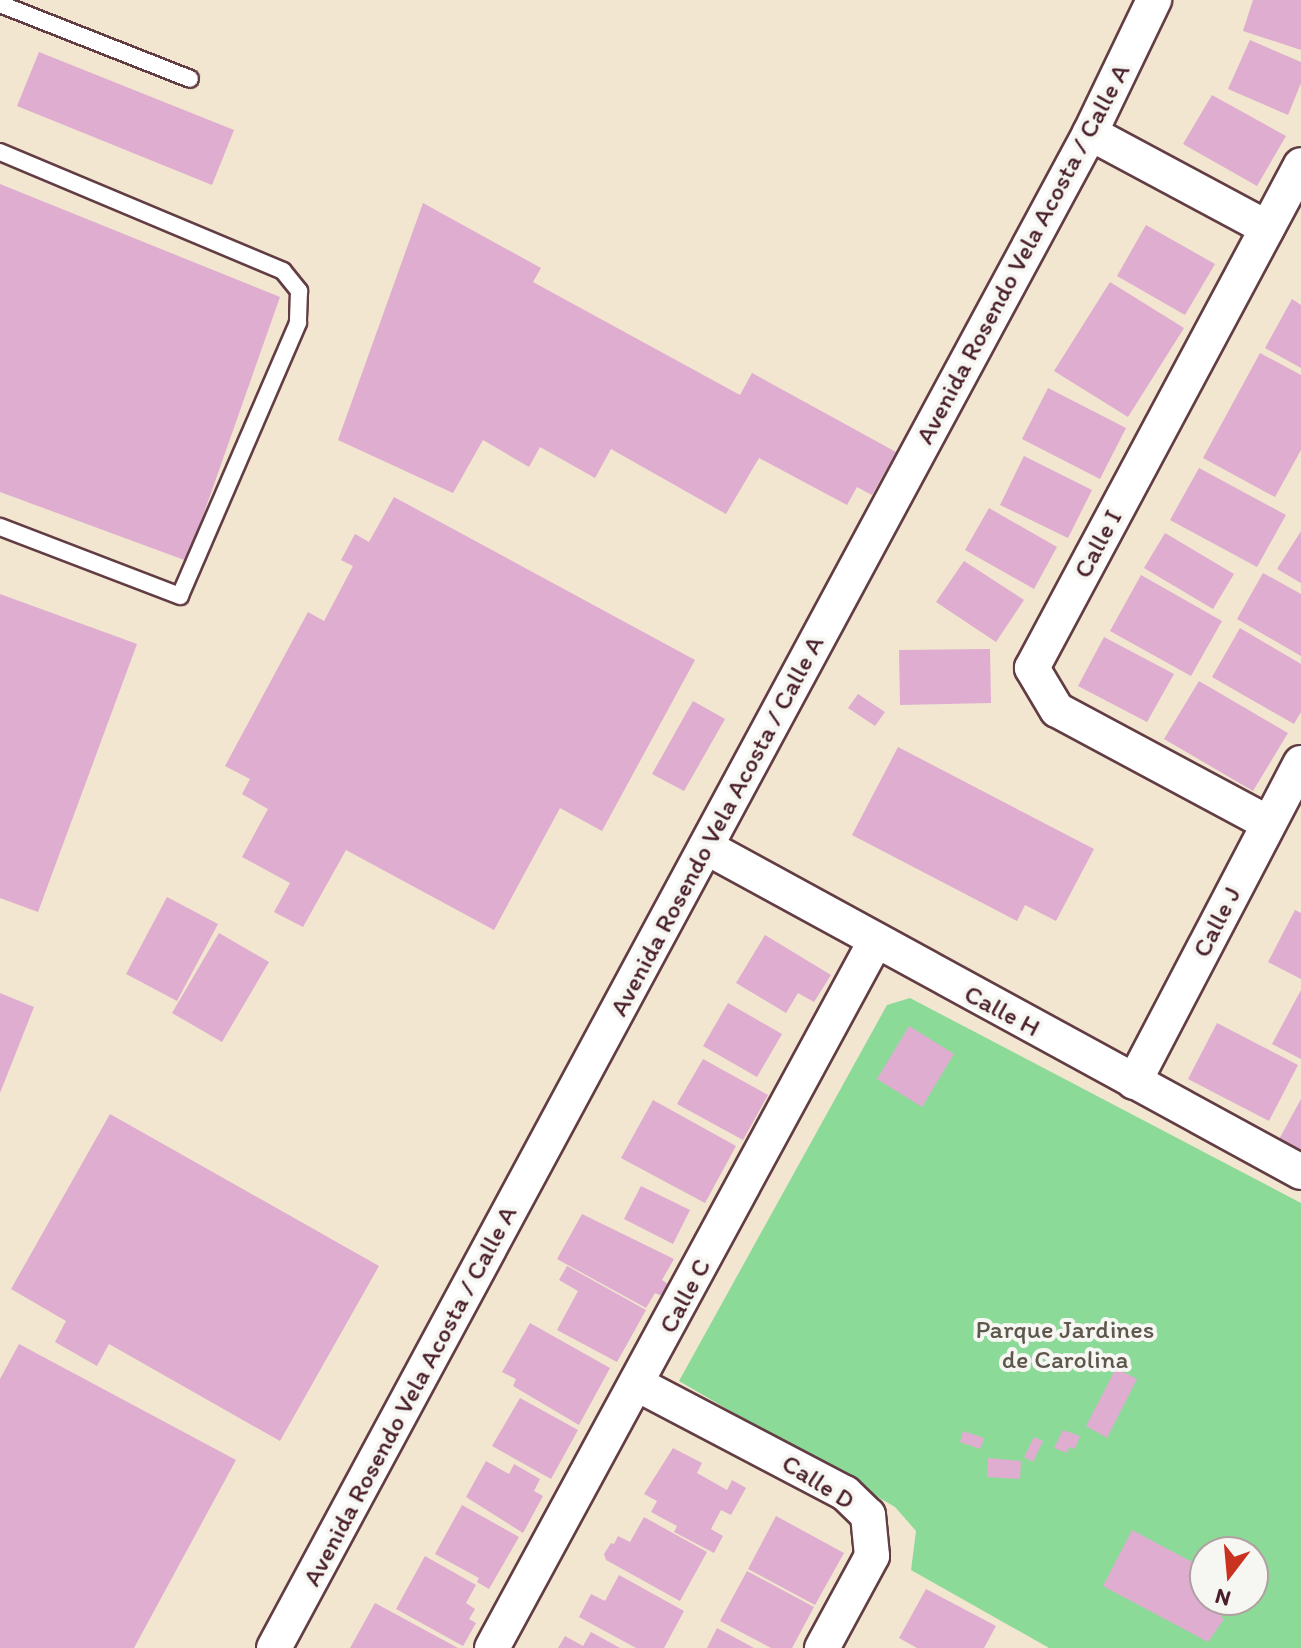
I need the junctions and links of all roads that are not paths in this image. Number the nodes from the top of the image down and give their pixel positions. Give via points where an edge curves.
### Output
1 (1154, 0) edge
2 (1, 6) edge
3 (190, 79) dead end
4 (1090, 133) junction
5 (0, 152) edge
6 (1301, 165) edge
7 (1267, 228) junction
8 (0, 527) edge
9 (1301, 763) edge
10 (1268, 823) junction
11 (706, 847) junction
12 (875, 942) junction
13 (1134, 1082) junction
14 (1301, 1172) edge
15 (637, 1384) junction
16 (274, 1648) edge
17 (492, 1648) edge
18 (822, 1648) edge

1 - 4 street, Avenida Rosendo Vela Acosta / Calle A
2 - 3 lane
4 - 7 street
4 - 11 street, Avenida Rosendo Vela Acosta / Calle A
5 - 8 lane via 283,271 299,291 298,323 180,596
6 - 7 street, Calle I
7 - 10 street, Calle I via 1032,668 1057,710
9 - 10 street, Calle J
10 - 13 street, Calle J
11 - 12 street, Calle H
11 - 16 street, Avenida Rosendo Vela Acosta / Calle A
12 - 13 street, Calle H
12 - 15 street, Calle C
13 - 14 street, Calle H
15 - 17 street, Calle C
15 - 18 street, Calle D via 845,1493 868,1515 872,1556

